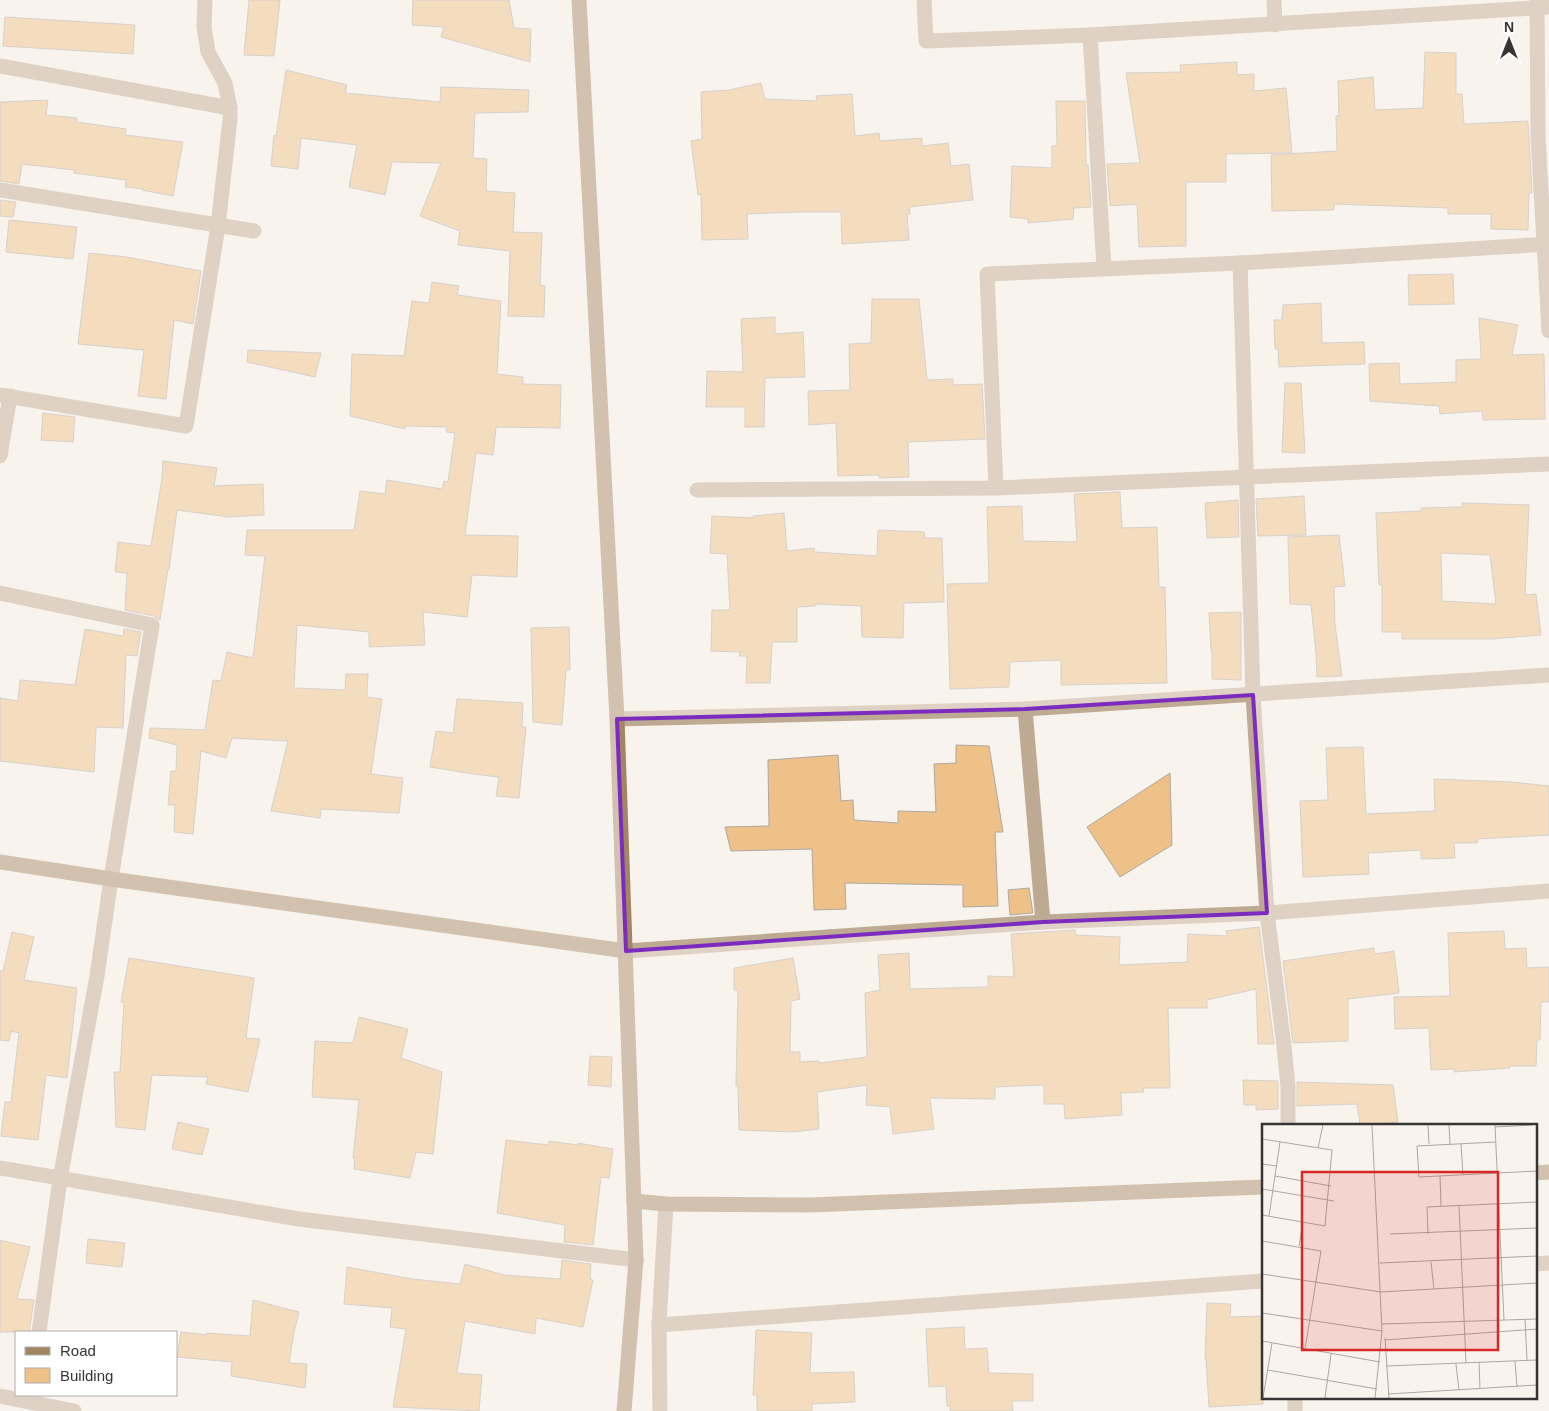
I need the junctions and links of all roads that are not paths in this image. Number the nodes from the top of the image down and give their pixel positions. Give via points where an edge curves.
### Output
1 (205, 0) edge
2 (579, 0) edge
3 (924, 0) edge
4 (1274, 0) edge
5 (1541, 5) edge
6 (1275, 25) junction
7 (1090, 35) junction
8 (0, 66) edge
9 (230, 108) junction
10 (0, 190) edge
11 (218, 226) junction
12 (254, 231) dead end
13 (1546, 245) edge
14 (1240, 263) junction
15 (1104, 268) junction
16 (1549, 331) edge
17 (5, 395) edge
18 (0, 456) edge
19 (1549, 464) edge
20 (1247, 477) junction
21 (996, 488) junction
22 (697, 490) dead end
23 (0, 593) edge
24 (1549, 675) edge
25 (1253, 694) junction
26 (1025, 708) junction
27 (617, 719) junction
28 (0, 862) edge
29 (111, 879) junction
30 (1549, 891) edge
31 (1267, 914) junction
32 (1043, 922) junction
33 (626, 950) junction
34 (1288, 1124) edge
35 (0, 1168) edge
36 (1536, 1172) edge
37 (1549, 1172) edge
38 (60, 1179) junction
39 (1262, 1187) edge
40 (634, 1201) junction
41 (666, 1204) junction
42 (636, 1260) junction
43 (1549, 1263) edge
44 (1536, 1264) edge
45 (1262, 1281) edge
46 (659, 1325) junction
47 (39, 1331) edge
48 (0, 1396) edge
49 (30, 1398) edge
50 (1294, 1398) edge
51 (74, 1411) edge
52 (624, 1411) edge
53 (660, 1411) edge
54 (1295, 1411) edge

1 - 9 street via 204,27 208,52 225,82
2 - 27 street
3 - 7 street via 926,41
4 - 6 street
5 - 6 street
5 - 13 street via 1538,137
6 - 7 street
7 - 15 street
8 - 9 street
9 - 11 street
10 - 11 street
11 - 12 street
11 - 17 street via 186,426
13 - 14 street
13 - 16 street
14 - 15 street
14 - 20 street
15 - 21 street via 987,274
17 - 18 street
19 - 20 street
20 - 21 street
20 - 25 street
21 - 22 street
23 - 29 street via 152,625
24 - 25 street
25 - 26 street
25 - 31 street
26 - 27 street
26 - 32 street
27 - 33 street
28 - 29 street
29 - 33 street
29 - 38 street
30 - 31 street
31 - 32 street
31 - 34 street via 1284,1046
32 - 33 street
33 - 40 street
35 - 38 street
36 - 37 street
38 - 42 street via 299,1219
38 - 47 street
39 - 41 street via 810,1205
40 - 41 street
40 - 42 street
41 - 46 street
42 - 52 street
43 - 44 street
45 - 46 street
46 - 53 street
48 - 49 street
49 - 51 street
50 - 54 street

